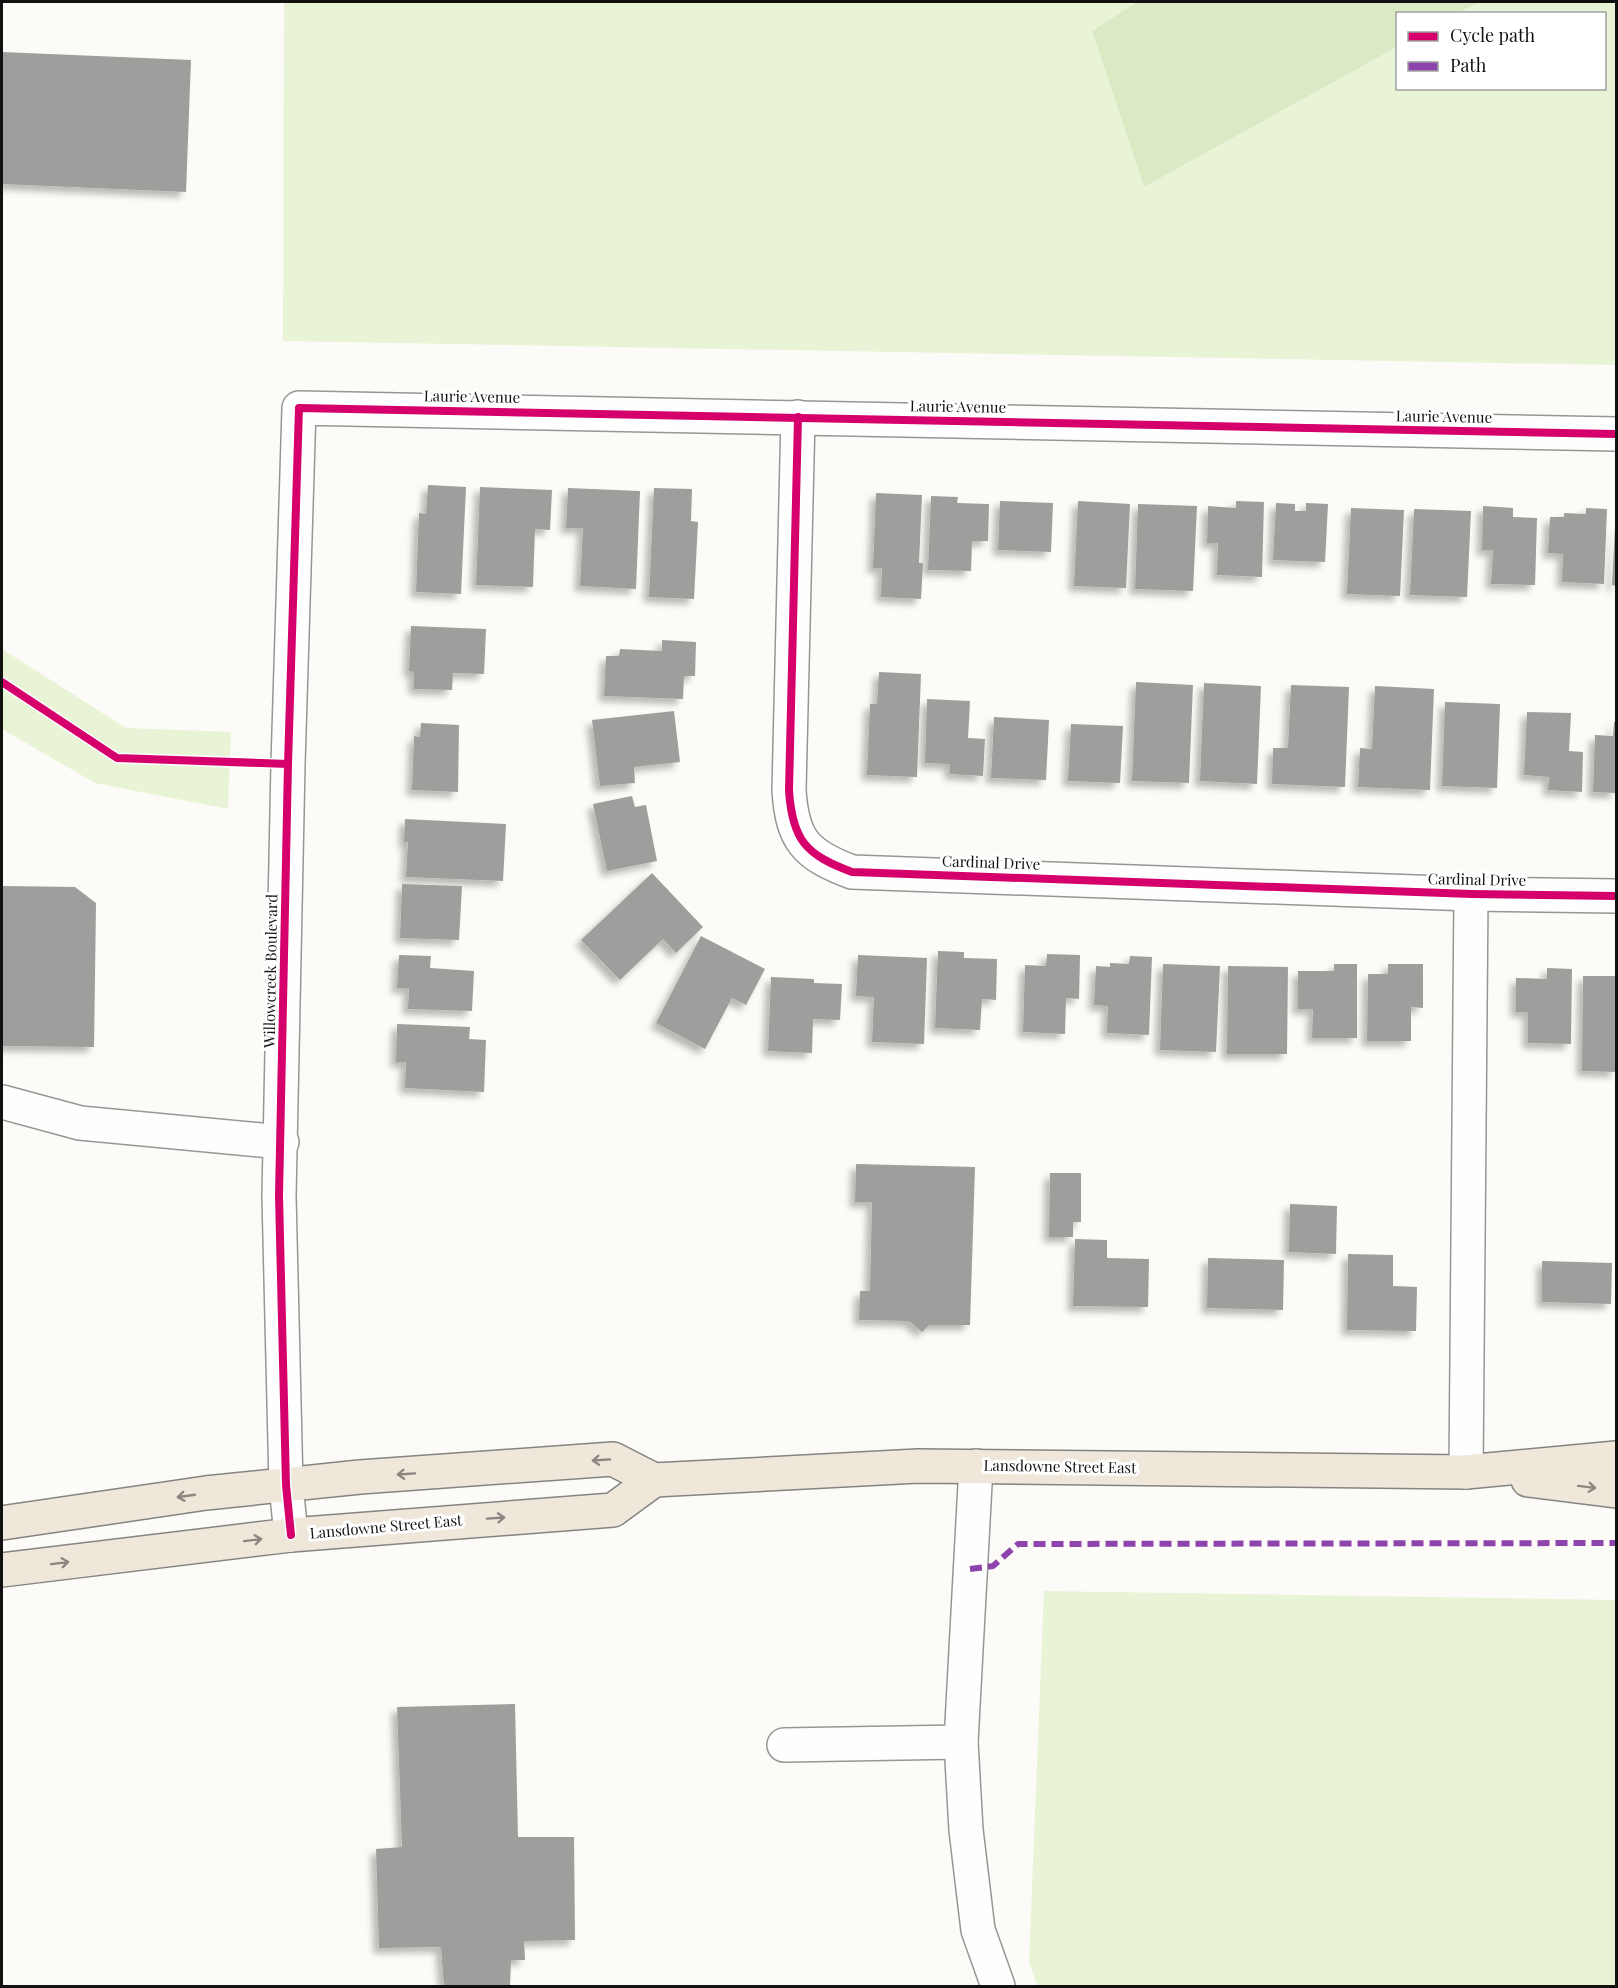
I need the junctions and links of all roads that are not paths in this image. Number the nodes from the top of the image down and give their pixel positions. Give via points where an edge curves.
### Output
1 (299, 408) joint
2 (798, 417) junction
3 (1617, 434) edge
4 (1471, 894) junction
5 (1617, 896) edge
6 (2, 1102) edge
7 (282, 1142) junction
8 (1617, 1458) edge
9 (976, 1466) junction
10 (1466, 1472) junction
11 (654, 1480) junction
12 (286, 1485) junction
13 (1617, 1491) edge
14 (2, 1523) edge
15 (291, 1535) junction
16 (2, 1570) edge
17 (962, 1742) junction
18 (784, 1745) dead end
19 (998, 1986) edge

1 - 2 street, Laurie Avenue
1 - 7 street, Willowcreek Boulevard
2 - 3 street, Laurie Avenue
2 - 4 street, Cardinal Drive via 789,790 791,819 803,842 822,861 852,872
4 - 5 street, Cardinal Drive
4 - 10 street
6 - 7 street via 80,1123
7 - 12 street, Willowcreek Boulevard via 279,1196
8 - 10 main road, Lansdowne Street East
9 - 10 main road, Lansdowne Street East
9 - 11 main road, Lansdowne Street East
9 - 17 street
10 -> 13 main road, Lansdowne Street East
11 -> 12 main road, Lansdowne Street East via 613,1460
15 -> 11 main road, Lansdowne Street East via 613,1509
12 -> 14 main road, Lansdowne Street East
12 - 15 street, Willowcreek Boulevard
16 -> 15 main road, Lansdowne Street East
17 - 18 street
17 - 19 street via 966,1830 978,1930

